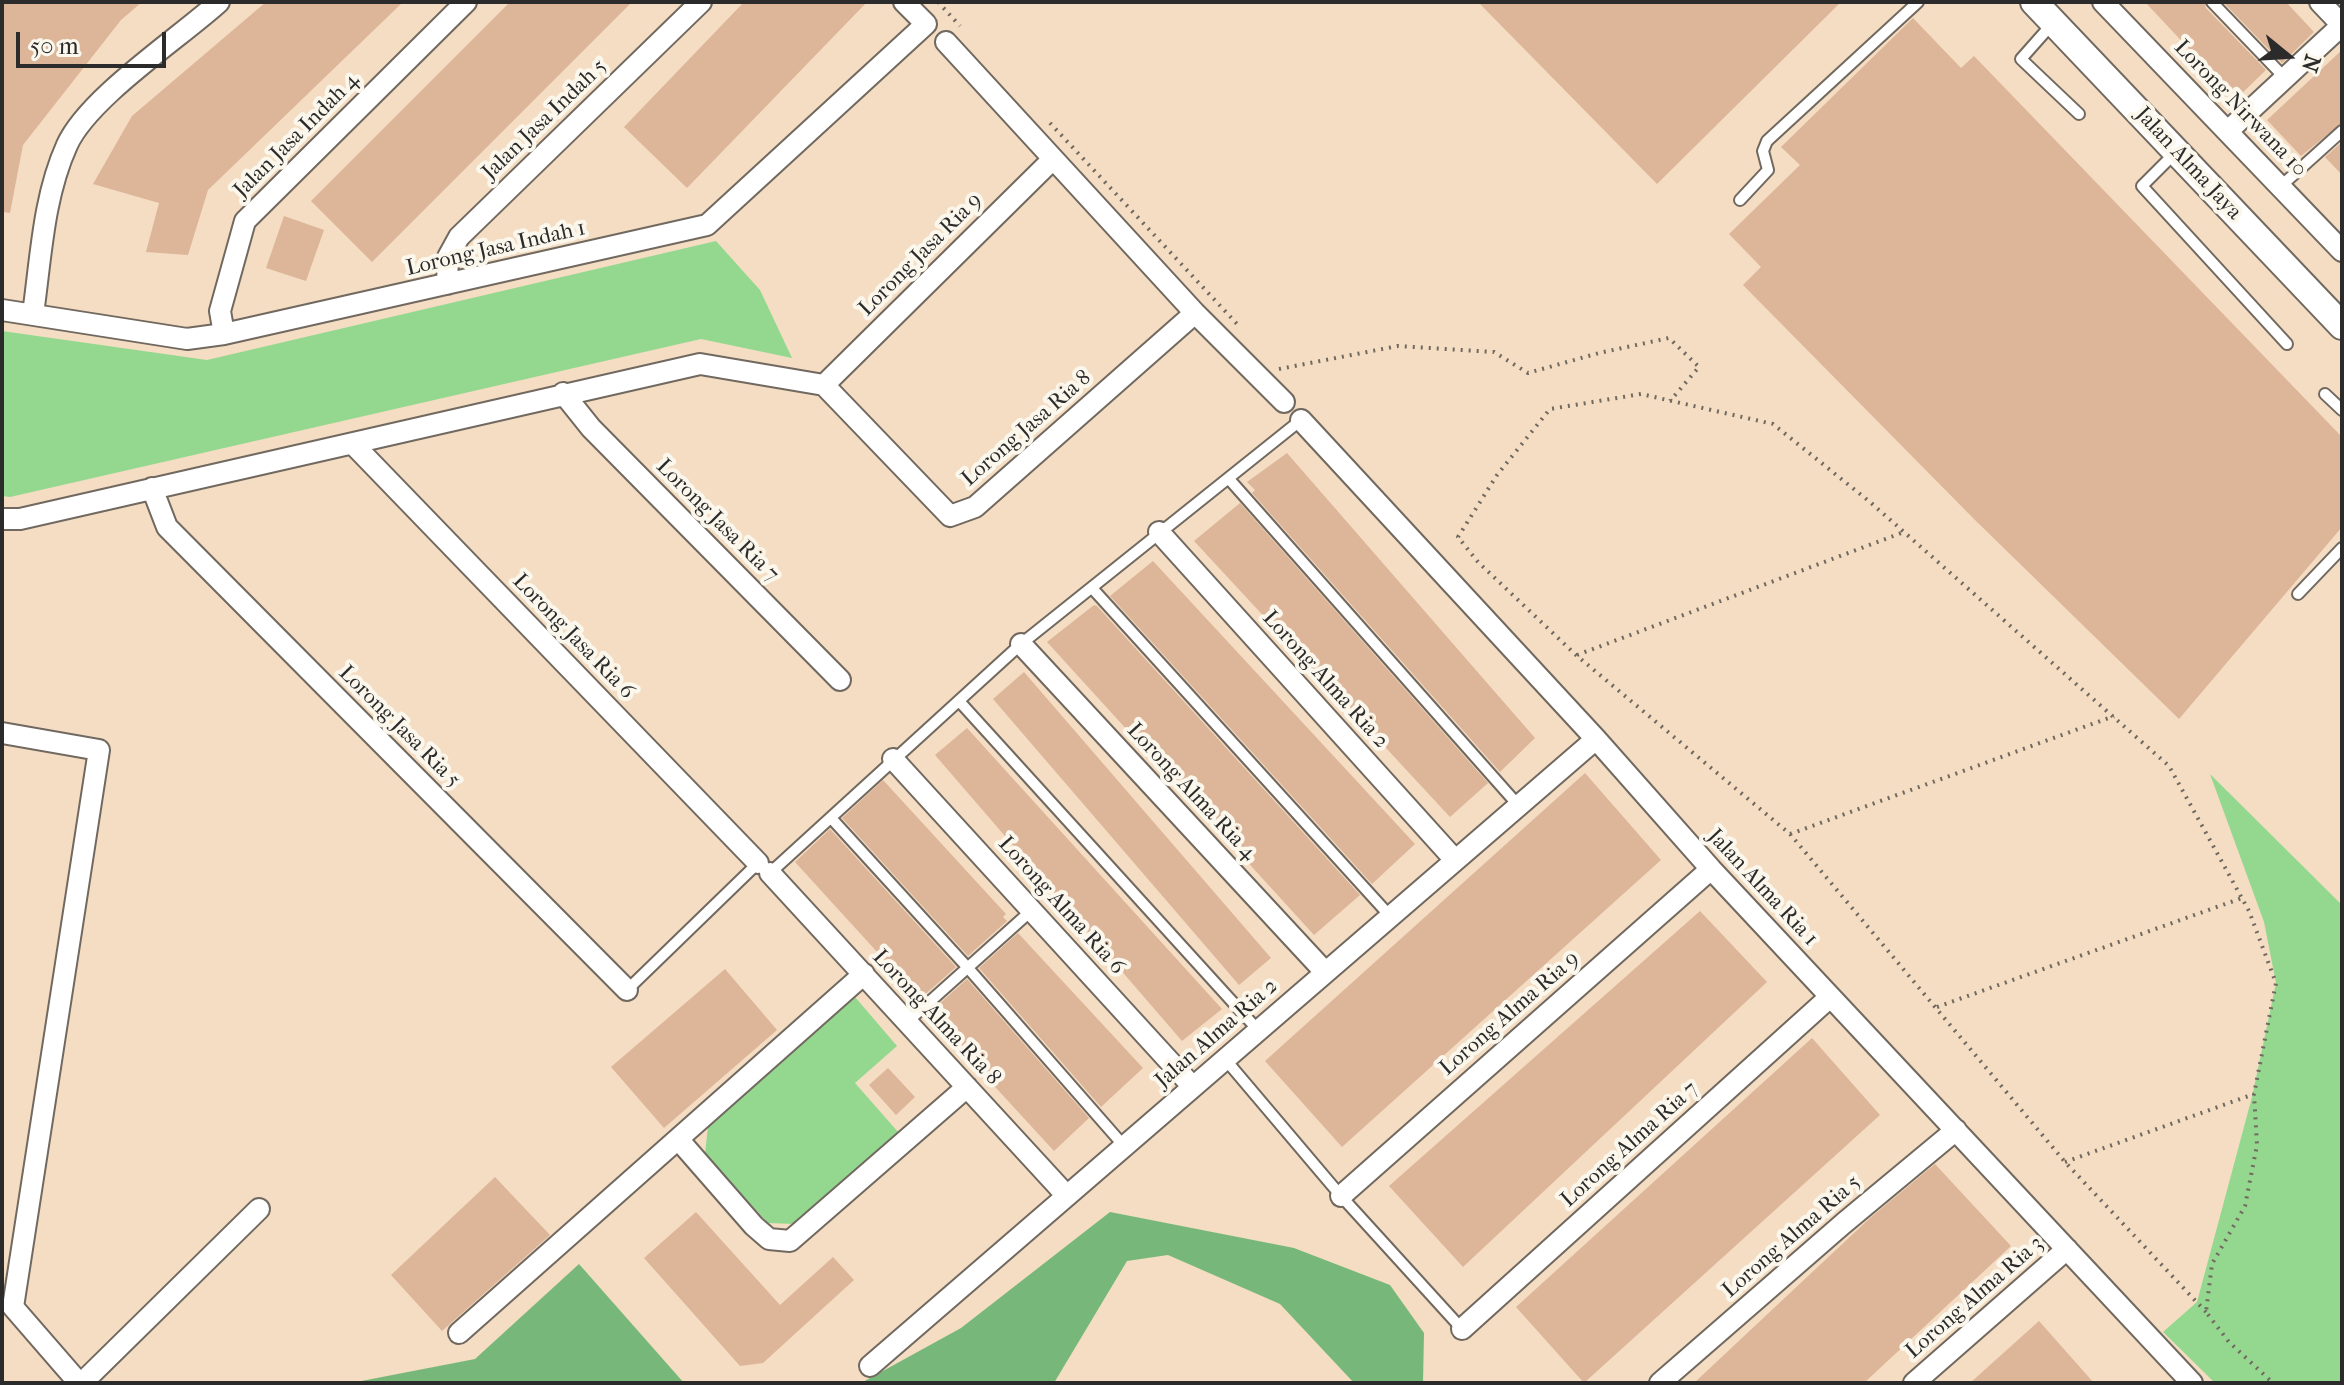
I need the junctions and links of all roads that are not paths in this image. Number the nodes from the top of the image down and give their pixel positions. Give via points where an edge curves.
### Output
1 (219, 2) edge
2 (466, 2) edge
3 (701, 2) edge
4 (904, 2) edge
5 (1918, 2) edge
6 (2034, 2) edge
7 (2103, 2) edge
8 (2212, 2) edge
9 (2320, 2) edge
10 (2054, 23) junction
11 (2342, 25) edge
12 (946, 42) dead end
13 (2285, 78) junction
14 (2079, 114) dead end
15 (2229, 130) junction
16 (2342, 131) edge
17 (2177, 152) junction
18 (1053, 159) junction
19 (2281, 186) junction
20 (1740, 200) dead end
21 (2341, 248) edge
22 (447, 284) junction
23 (2, 310) edge
24 (1195, 313) junction
25 (33, 314) junction
26 (2342, 326) edge
27 (224, 334) junction
28 (2287, 344) dead end
29 (824, 385) junction
30 (563, 393) junction
31 (2325, 394) dead end
32 (1284, 402) dead end
33 (2342, 410) edge
34 (1301, 420) joint
35 (353, 444) junction
36 (1229, 479) junction
37 (152, 488) junction
38 (2, 519) edge
39 (1159, 532) junction
40 (2342, 548) edge
41 (1092, 588) junction
42 (2298, 594) dead end
43 (1021, 644) junction
44 (840, 680) dead end
45 (959, 701) junction
46 (2, 733) edge
47 (1596, 739) junction
48 (893, 759) junction
49 (1518, 805) junction
50 (832, 819) junction
51 (1455, 860) junction
52 (764, 868) junction
53 (1711, 869) junction
54 (1032, 910) junction
55 (1390, 916) junction
56 (968, 968) junction
57 (1325, 972) junction
58 (864, 974) junction
59 (627, 990) joint
60 (1830, 997) junction
61 (907, 1022) junction
62 (1258, 1030) junction
63 (1225, 1059) junction
64 (967, 1087) junction
65 (1193, 1087) junction
66 (1956, 1130) junction
67 (678, 1139) junction
68 (1124, 1146) junction
69 (1067, 1196) junction
70 (1341, 1196) junction
71 (259, 1209) dead end
72 (2067, 1249) junction
73 (1462, 1329) joint
74 (459, 1333) dead end
75 (870, 1366) dead end
76 (2185, 1381) edge
77 (80, 1383) edge
78 (1660, 1383) edge
79 (1914, 1383) edge

1 - 25 street via 100,102 68,143 50,192
2 - 27 street, Jalan Jasa Indah 4 via 245,221 220,311
3 - 22 street, Jalan Jasa Indah 5 via 459,237 448,257
4 - 22 street, Lorong Jasa Indah 1 via 926,24 707,225
5 - 20 lane via 1767,141 1763,151 1768,170
6 - 10 street, Jalan Alma Jaya
7 - 15 street, Lorong Nirwana 10
8 - 13 lane
9 - 11 street
10 - 14 lane via 2021,59
10 - 17 street, Jalan Alma Jaya
11 - 13 street
12 - 18 street
13 - 15 street
15 - 19 street, Lorong Nirwana 10
16 - 19 lane
17 - 26 street, Jalan Alma Jaya
17 - 28 lane via 2142,186
18 - 24 street
18 - 29 street, Lorong Jasa Ria 9
19 - 21 street, Lorong Nirwana 10
22 - 27 street, Lorong Jasa Indah 1
23 - 25 street, Lorong Jasa Indah 1
24 - 29 street, Lorong Jasa Ria 8 via 975,507 950,516
24 - 32 street
25 - 27 street, Lorong Jasa Indah 1 via 187,339
29 - 30 street via 700,364
30 - 35 street
30 - 44 street, Lorong Jasa Ria 7 via 591,428
31 - 33 lane
34 - 36 lane
34 - 47 street, Jalan Alma Ria 1
35 - 37 street
35 - 52 street, Lorong Jasa Ria 6
36 - 39 lane
36 - 49 lane
37 - 38 street
37 - 59 street, Lorong Jasa Ria 5 via 167,527
39 - 41 lane
39 - 51 street, Lorong Alma Ria 2
40 - 42 lane
41 - 43 lane
41 - 55 lane
43 - 45 lane
43 - 57 street, Lorong Alma Ria 4
45 - 48 lane
45 - 62 lane
46 - 77 street via 99,750 13,1307
47 - 49 street, Jalan Alma Ria 2
47 - 53 street, Jalan Alma Ria 1
48 - 50 lane
48 - 54 street, Lorong Alma Ria 6
49 - 51 street, Jalan Alma Ria 2
50 - 52 lane
50 - 56 lane
51 - 55 street, Jalan Alma Ria 2
52 - 58 street, Lorong Alma Ria 8
52 - 59 lane
53 - 60 street, Jalan Alma Ria 1
53 - 70 street, Lorong Alma Ria 9
54 - 56 lane
54 - 65 street, Lorong Alma Ria 6
55 - 57 street, Jalan Alma Ria 2
56 - 61 lane
56 - 68 lane
57 - 62 street, Jalan Alma Ria 2
58 - 61 street, Lorong Alma Ria 8
58 - 67 street
60 - 66 street, Jalan Alma Ria 1
60 - 73 street, Lorong Alma Ria 7
61 - 64 street, Lorong Alma Ria 8
62 - 63 street, Jalan Alma Ria 2
63 - 65 street, Jalan Alma Ria 2
63 - 70 lane
64 - 67 street via 790,1241 769,1239 754,1226
64 - 69 street, Lorong Alma Ria 8
65 - 68 street, Jalan Alma Ria 2
66 - 72 street, Jalan Alma Ria 1
66 - 78 street, Lorong Alma Ria 5
67 - 74 street
68 - 69 street, Jalan Alma Ria 2
69 - 75 street, Jalan Alma Ria 2
70 - 73 lane
71 - 77 street
72 - 76 street, Jalan Alma Ria 1
72 - 79 street, Lorong Alma Ria 3

